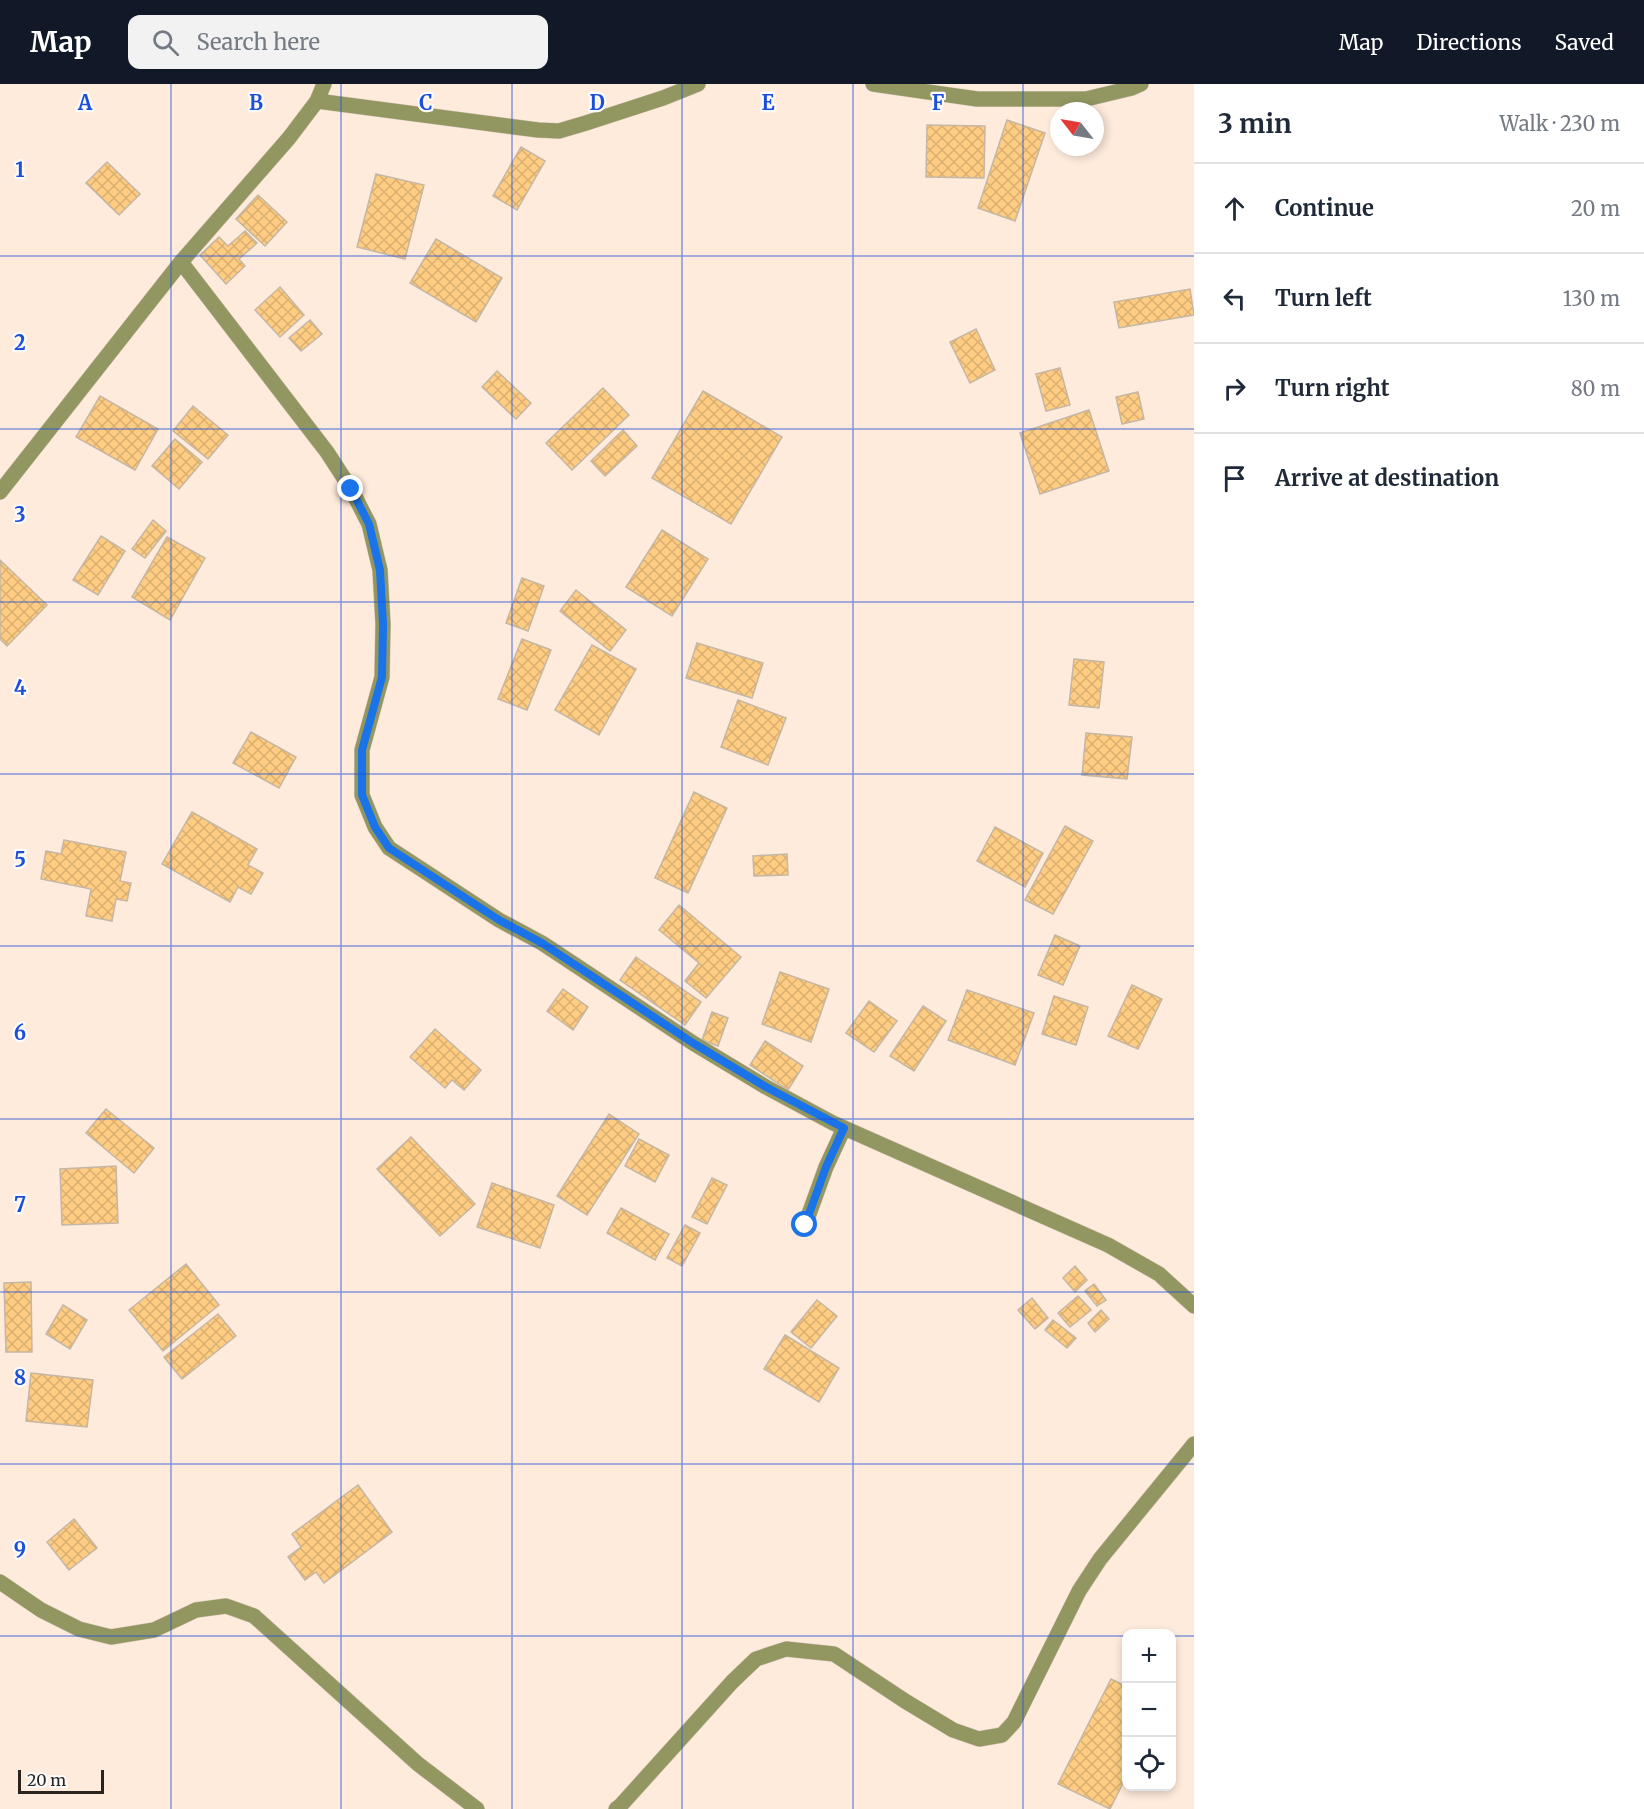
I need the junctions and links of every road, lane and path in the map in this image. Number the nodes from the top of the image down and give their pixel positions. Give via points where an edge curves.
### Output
1 (324, 84) edge
2 (698, 84) edge
3 (873, 84) edge
4 (1142, 84) edge
5 (317, 101) junction
6 (182, 262) junction
7 (0, 492) edge
8 (844, 1128) junction
9 (805, 1225) dead end
10 (1194, 1306) edge
11 (1194, 1444) edge
12 (0, 1582) edge
13 (477, 1809) edge
14 (616, 1809) edge

1 - 5 street
2 - 5 street via 559,131
3 - 4 street via 977,99 1086,99
5 - 6 street
6 - 7 street
6 - 8 street via 327,452 369,524 380,570 382,677 362,750 362,795 389,848 693,1043
8 - 9 street
8 - 10 street via 1108,1245 1159,1274
11 - 14 street via 1095,1567 1068,1611 1014,1722 1002,1735 979,1739 953,1730 834,1654 786,1649 756,1659
12 - 13 street via 41,1610 79,1629 111,1637 154,1630 196,1610 226,1606 254,1616 418,1764

